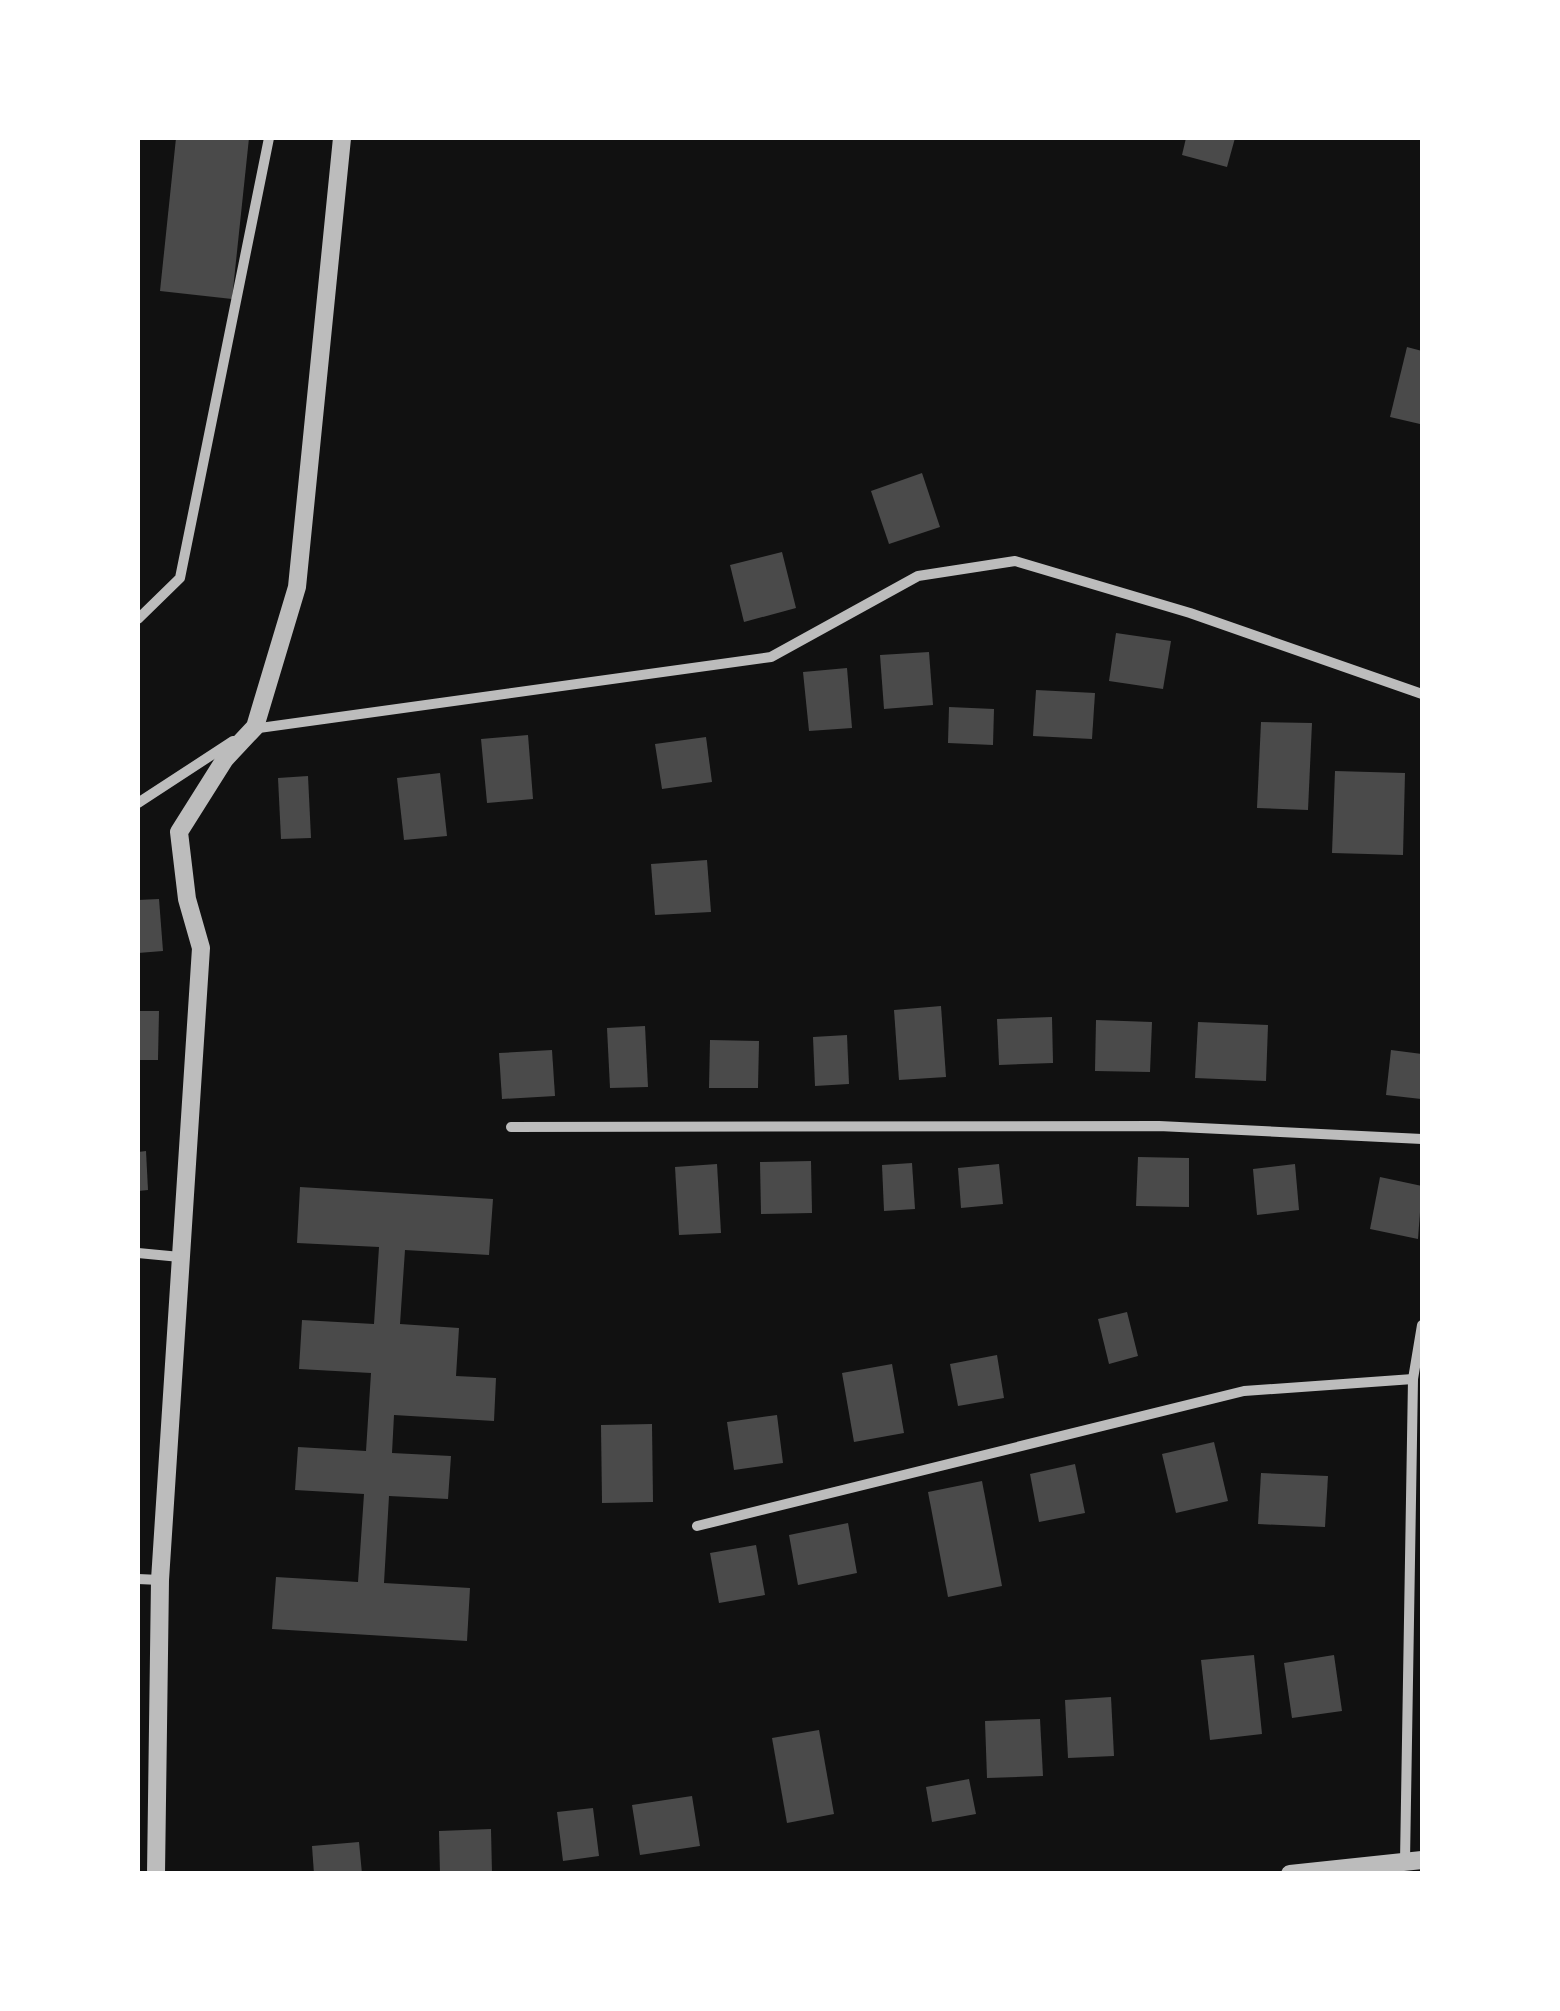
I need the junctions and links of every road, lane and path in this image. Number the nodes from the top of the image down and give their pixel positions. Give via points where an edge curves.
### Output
1 (269, 138) edge
2 (342, 138) edge
3 (138, 619) edge
4 (1422, 694) edge
5 (255, 727) junction
6 (138, 803) edge
7 (511, 1127) dead end
8 (1422, 1139) edge
9 (138, 1253) edge
10 (180, 1256) junction
11 (1422, 1325) edge
12 (1413, 1379) junction
13 (697, 1526) dead end
14 (138, 1579) edge
15 (160, 1580) junction
16 (1414, 1861) edge
17 (156, 1874) edge
18 (1290, 1874) edge

1 - 3 street via 180,578
2 - 5 street via 298,588
4 - 5 street via 1015,561 918,576 772,657
5 - 6 street
5 - 10 street via 225,759 180,832 201,948
7 - 8 street via 1159,1126
9 - 10 street
10 - 15 street
11 - 12 street
12 - 13 street via 1244,1391
12 - 16 street
14 - 15 street
15 - 17 street
16 - 18 street

